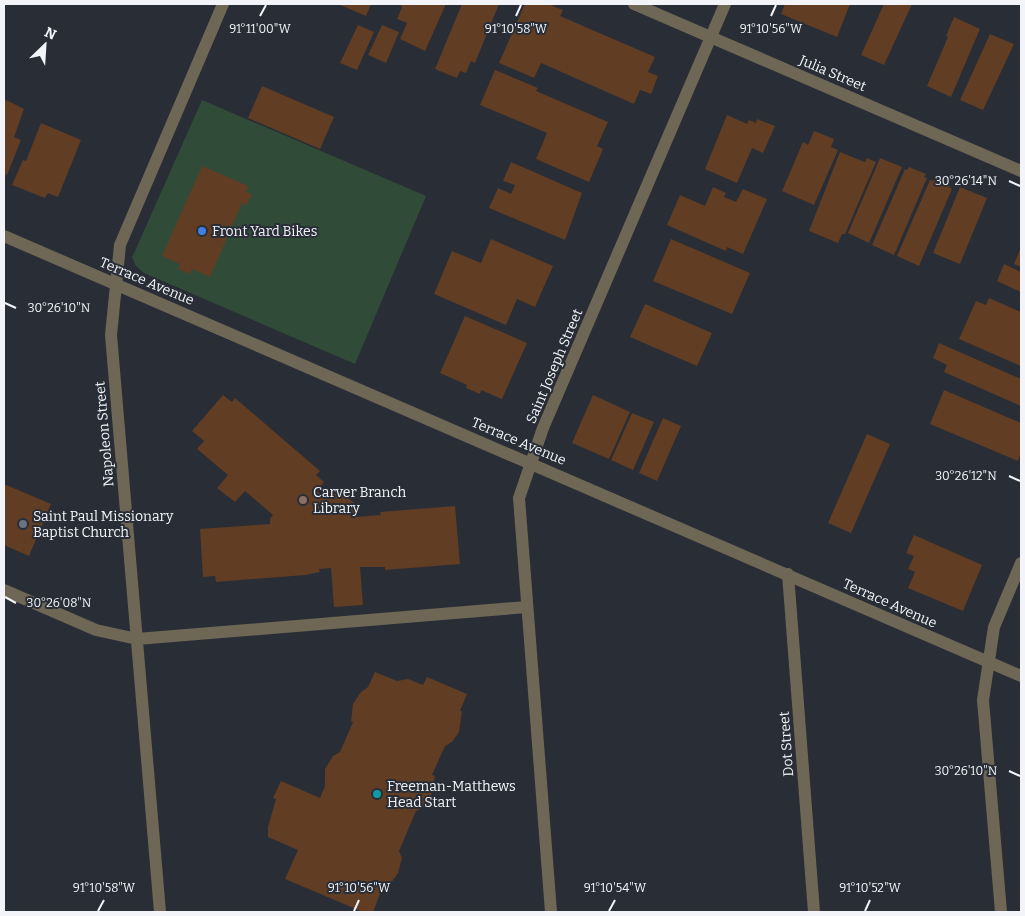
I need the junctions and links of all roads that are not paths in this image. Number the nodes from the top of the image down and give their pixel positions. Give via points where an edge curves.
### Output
1 (223, 4) edge
2 (634, 4) edge
3 (725, 4) edge
4 (711, 37) junction
5 (1021, 171) edge
6 (4, 236) edge
7 (115, 284) junction
8 (530, 463) junction
9 (1021, 563) edge
10 (788, 574) junction
11 (4, 590) edge
12 (527, 607) junction
13 (137, 638) junction
14 (989, 662) junction
15 (1021, 676) edge
16 (160, 912) edge
17 (553, 912) edge
18 (814, 912) edge
19 (1001, 912) edge

1 - 7 street, Napoleon Street via 120,245
2 - 4 street, Julia Street
3 - 4 street, Saint Joseph Street
4 - 5 street, Julia Street
4 - 8 street, Saint Joseph Street
6 - 7 street, Terrace Avenue
7 - 8 street, Terrace Avenue
7 - 13 street, Napoleon Street via 111,335
8 - 10 street, Terrace Avenue
8 - 12 street, Saint Joseph Street via 519,498
9 - 14 street via 994,627
10 - 14 street, Terrace Avenue
10 - 18 street, Dot Street
11 - 13 street via 96,630
12 - 13 street
12 - 17 street, Saint Joseph Street
13 - 16 street, Napoleon Street
14 - 15 street, Terrace Avenue
14 - 19 street via 983,700

